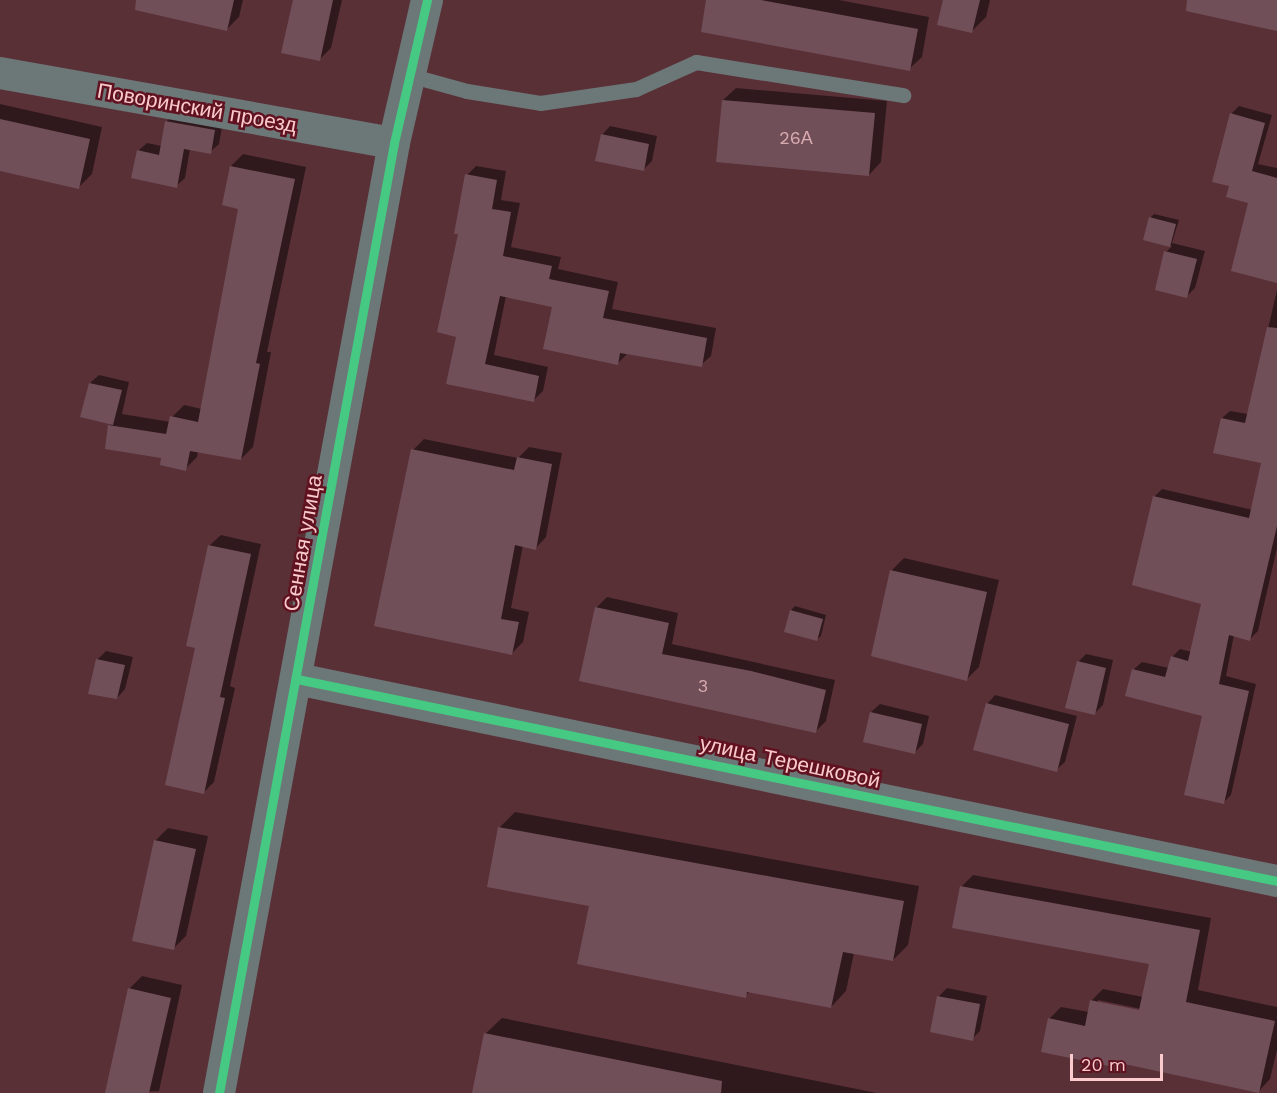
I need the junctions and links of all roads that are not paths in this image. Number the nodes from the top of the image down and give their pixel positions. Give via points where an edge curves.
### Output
1 (427, 0) edge
2 (0, 73) edge
3 (410, 75) junction
4 (903, 95) dead end
5 (394, 143) junction
6 (297, 679) junction
7 (1277, 881) edge
8 (219, 1093) edge

1 - 3 street, Сенная улица
2 - 5 street, Поворинский проезд
3 - 4 lane via 467,91 540,103 636,88 696,62
3 - 5 street, Сенная улица
5 - 6 street, Сенная улица
6 - 7 street, улица Терешковой
6 - 8 street, Сенная улица

